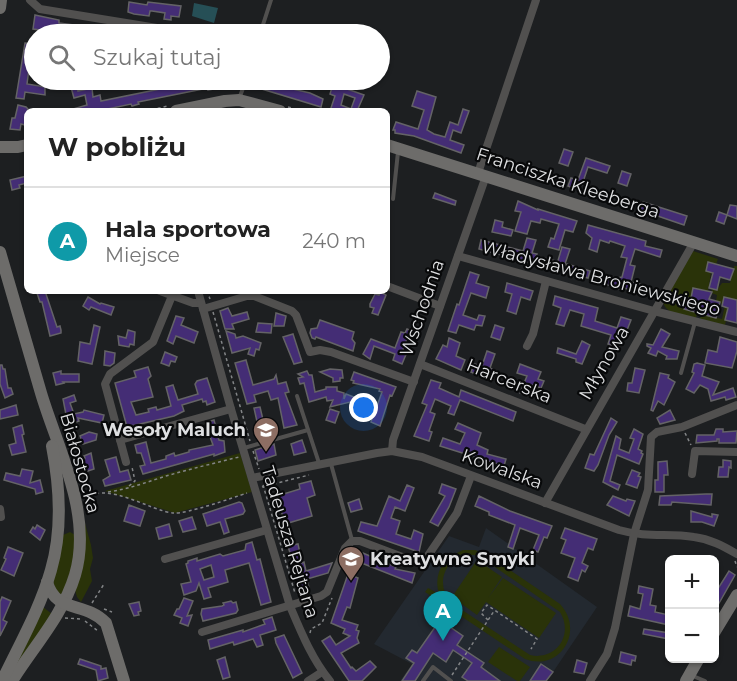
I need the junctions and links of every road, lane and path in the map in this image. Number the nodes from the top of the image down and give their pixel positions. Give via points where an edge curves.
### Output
1 (1, 0) edge
2 (30, 0) edge
3 (271, 0) edge
4 (536, 0) edge
5 (0, 8) edge
6 (132, 24) edge
7 (263, 24) edge
8 (242, 90) edge
9 (237, 105) edge
10 (191, 108) edge
11 (258, 108) edge
12 (23, 146) edge
13 (393, 146) edge
14 (0, 147) edge
15 (0, 158) edge
16 (482, 174) junction
17 (393, 199) dead end
18 (694, 242) junction
19 (0, 252) edge
20 (458, 256) junction
21 (737, 256) edge
22 (546, 280) junction
23 (390, 287) edge
24 (173, 294) edge
25 (175, 294) edge
26 (199, 294) edge
27 (207, 294) edge
28 (205, 306) junction
29 (440, 306) junction
30 (654, 310) junction
31 (695, 321) junction
32 (737, 332) edge
33 (527, 346) dead end
34 (420, 364) junction
35 (681, 373) dead end
36 (414, 382) junction
37 (41, 395) junction
38 (297, 396) dead end
39 (737, 405) edge
40 (231, 409) junction
41 (682, 427) junction
42 (585, 429) junction
43 (309, 430) junction
44 (120, 440) junction
45 (247, 450) junction
46 (695, 451) junction
47 (392, 452) junction
48 (737, 452) edge
49 (330, 461) junction
50 (126, 462) joint
51 (319, 464) junction
52 (692, 474) dead end
53 (310, 475) dead end
54 (471, 476) junction
55 (256, 477) junction
56 (129, 487) junction
57 (260, 488) junction
58 (106, 492) junction
59 (83, 503) dead end
60 (545, 503) junction
61 (267, 530) junction
62 (58, 534) junction
63 (634, 534) junction
64 (80, 537) junction
65 (352, 541) junction
66 (736, 556) edge
67 (165, 559) dead end
68 (737, 567) edge
69 (47, 582) junction
70 (104, 584) dead end
71 (70, 589) junction
72 (332, 597) dead end
73 (64, 603) junction
74 (734, 603) edge
75 (294, 605) junction
76 (102, 608) dead end
77 (495, 610) junction
78 (86, 611) junction
79 (112, 612) dead end
80 (61, 618) dead end
81 (488, 620) junction
82 (719, 626) edge
83 (202, 632) dead end
84 (309, 637) dead end
85 (531, 649) dead end
86 (696, 663) edge
87 (322, 672) junction
88 (687, 678) edge
89 (450, 680) edge
90 (2, 681) edge
91 (12, 681) edge
92 (124, 681) edge
93 (308, 681) edge
94 (330, 681) edge
95 (423, 681) edge
96 (590, 681) edge
97 (705, 681) edge

1 - 5 main road
2 - 6 street via 40,9
3 - 7 lane
4 - 16 street, Wschodnia
8 - 9 lane
9 - 10 main road via 225,101
9 - 11 main road
12 - 14 main road
12 - 15 main road
13 - 16 main road, Franciszka Kleeberga
13 - 17 lane
16 - 18 main road, Franciszka Kleeberga
16 - 20 street, Wschodnia
18 - 21 main road, Franciszka Kleeberga
18 - 30 street, Młynowa
19 - 37 main road, Białostocka
20 - 22 street, Władysława Broniewskiego
20 - 29 street, Wschodnia
22 - 30 street, Władysława Broniewskiego
22 - 33 street
23 - 29 street
24 - 44 street via 153,342 107,378 106,392
25 - 28 street
26 - 28 street, Tadeusza Rejtana
27 - 28 path
28 - 36 street via 254,296 296,315 310,352 331,352
28 - 40 street, Tadeusza Rejtana
28 - 45 path
29 - 34 street, Wschodnia
30 - 31 street, Władysława Broniewskiego
30 - 42 street, Młynowa
31 - 32 street, Władysława Broniewskiego
31 - 35 lane
34 - 36 street, Wschodnia
34 - 42 street, Harcerska
36 - 47 street, Wschodnia
37 - 62 main road, Białostocka via 58,476
37 - 64 main road, Białostocka via 76,505
38 - 43 lane
39 - 41 street
40 - 44 street
40 - 45 street, Tadeusza Rejtana
41 - 46 path
41 - 63 street via 651,436 648,490
42 - 60 street, Młynowa
43 - 45 lane
43 - 51 lane
44 - 50 street
45 - 55 street, Tadeusza Rejtana
45 - 55 path
45 - 56 path
46 - 48 street
46 - 52 street
47 - 49 street, Kowalska
47 - 54 street, Kowalska via 422,457
49 - 51 street, Kowalska
49 - 65 lane
50 - 56 path via 131,463 135,476
51 - 55 street, Kowalska
53 - 57 path
54 - 60 street, Kowalska
54 - 65 street via 457,513 420,562
55 - 57 street, Tadeusza Rejtana
55 - 57 path
56 - 58 path
57 - 58 path via 177,513
57 - 61 street, Tadeusza Rejtana
57 - 75 path
58 - 59 path
60 - 63 street, Kowalska
61 - 67 street
61 - 75 street, Tadeusza Rejtana
62 - 64 main road via 71,527
62 - 69 main road, Białostocka
63 - 66 street, Kowalska via 692,536 711,541
63 - 96 street via 615,628 607,654
64 - 71 main road, Białostocka
65 - 75 street via 345,548 327,592
66 - 68 path
69 - 73 main road via 54,597
69 - 90 main road, Białostocka
70 - 78 path
71 - 73 main road, Białostocka
71 - 78 main road
72 - 84 path via 322,623 311,629
73 - 78 main road
73 - 91 main road, Białostocka
74 - 82 main road
75 - 83 street
75 - 87 street, Tadeusza Rejtana via 303,637
76 - 79 path
77 - 81 path
77 - 81 path via 485,606 481,616
77 - 85 path via 537,639
78 - 80 path
78 - 92 main road via 106,623
81 - 89 path
86 - 88 main road
87 - 93 street
87 - 94 street, Tadeusza Rejtana
88 - 97 lane
89 - 95 lane via 433,667

